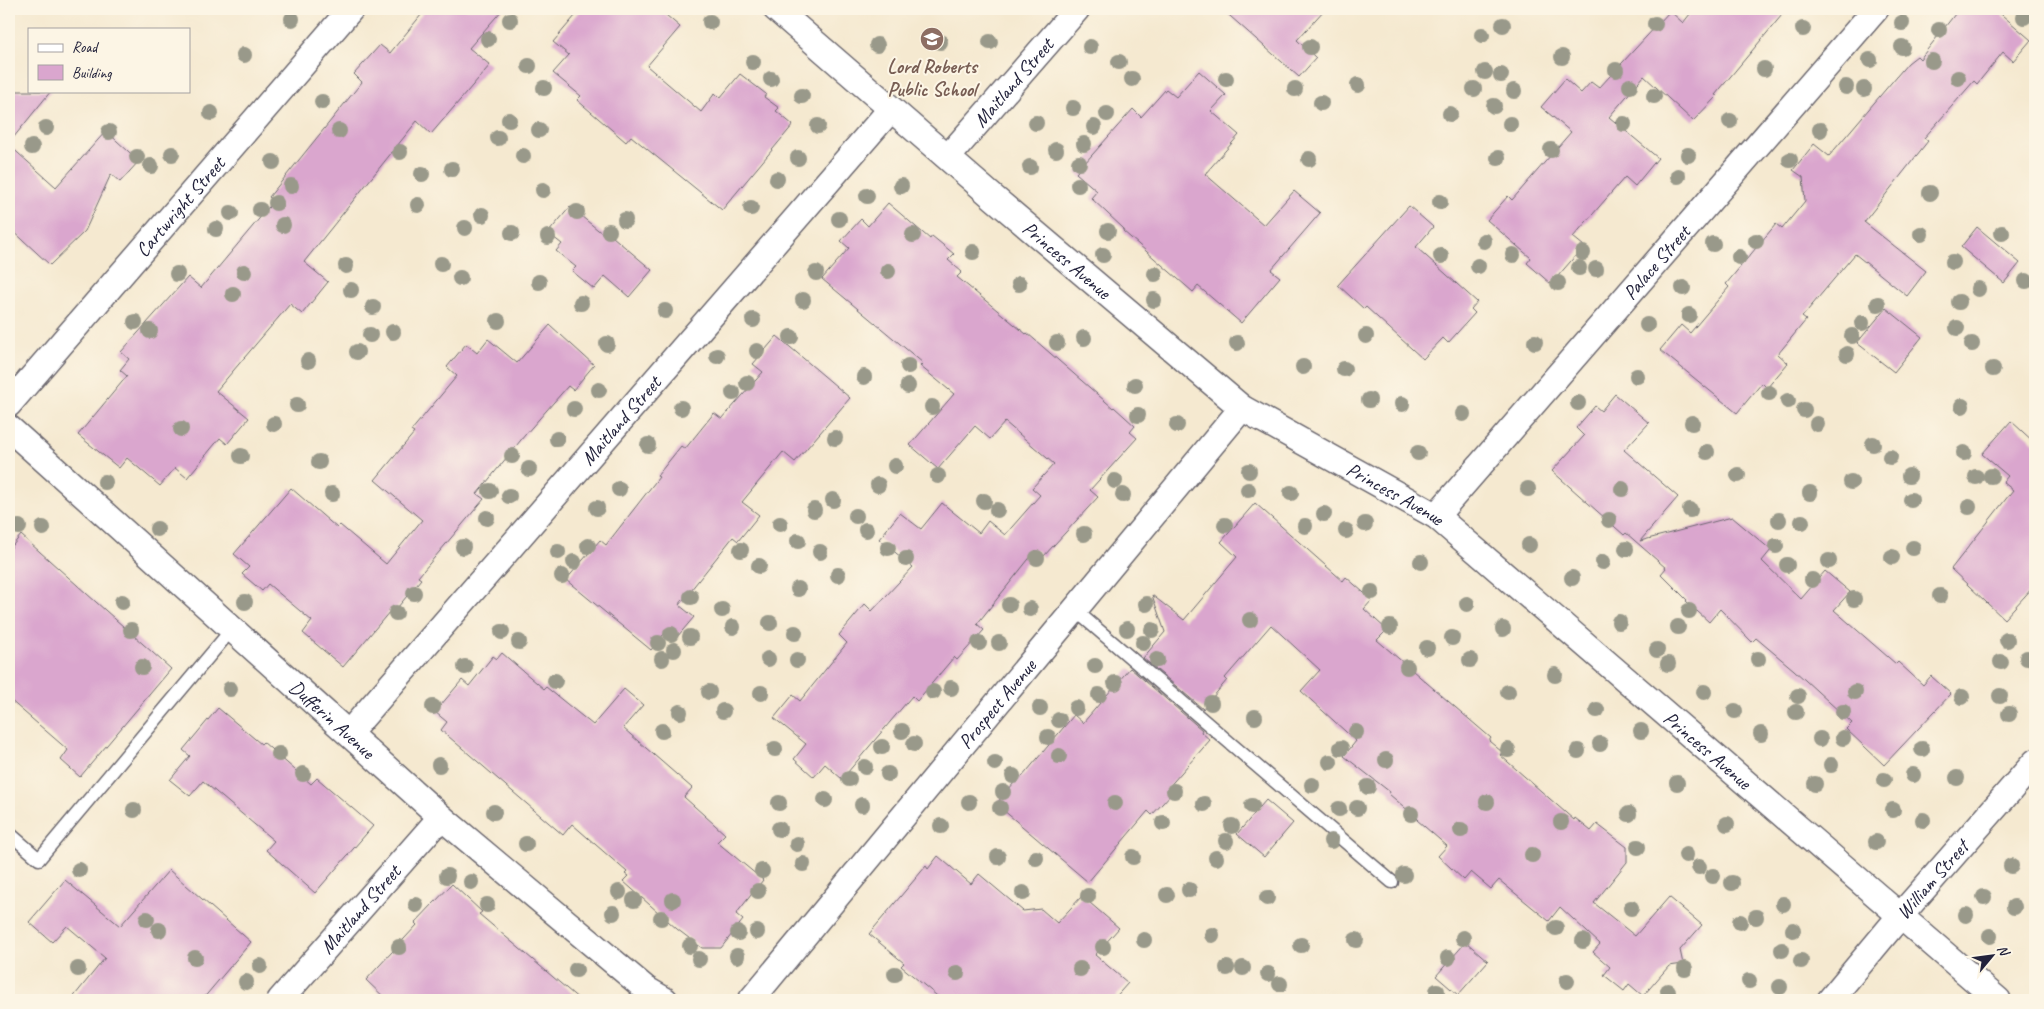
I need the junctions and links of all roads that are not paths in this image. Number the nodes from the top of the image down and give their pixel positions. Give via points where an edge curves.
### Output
1 (350, 9) edge
2 (776, 9) edge
3 (1078, 9) edge
4 (1876, 9) edge
5 (891, 109) junction
6 (948, 157) junction
7 (9, 404) edge
8 (1242, 408) junction
9 (11, 435) edge
10 (1436, 516) junction
11 (1075, 610) junction
12 (232, 629) junction
13 (350, 733) junction
14 (2035, 762) edge
15 (441, 817) junction
16 (9, 833) edge
17 (1392, 882) dead end
18 (1900, 916) junction
19 (280, 1000) edge
20 (665, 1000) edge
21 (751, 1000) edge
22 (1830, 1000) edge
23 (1998, 1000) edge

1 - 7 street, Cartwright Street
2 - 5 street, Princess Avenue
3 - 6 street, Maitland Street
4 - 10 street, Palace Street
5 - 6 street, Princess Avenue
5 - 13 street, Maitland Street
6 - 8 street, Princess Avenue
8 - 10 street, Princess Avenue
8 - 11 street, Prospect Avenue
9 - 12 street, Dufferin Avenue
10 - 18 street, Princess Avenue
11 - 17 lane
11 - 21 street, Prospect Avenue
12 - 13 street, Dufferin Avenue
12 - 16 lane via 39,859
13 - 15 street, Dufferin Avenue
14 - 18 street, William Street
15 - 19 street, Maitland Street
15 - 20 street, Dufferin Avenue via 646,989
18 - 22 street, William Street
18 - 23 street, Princess Avenue

